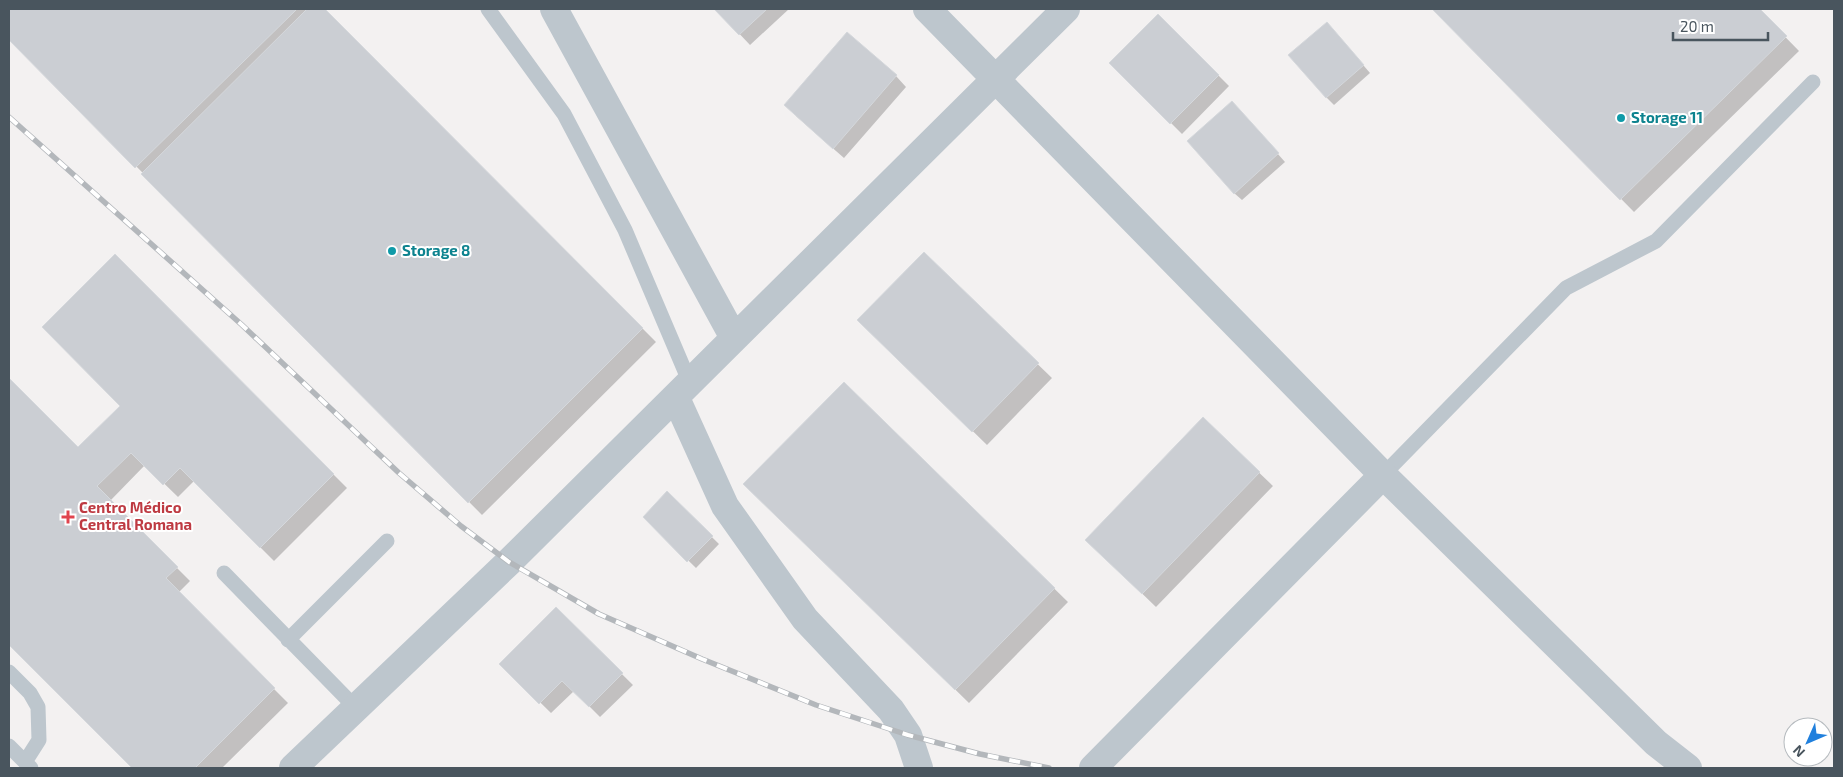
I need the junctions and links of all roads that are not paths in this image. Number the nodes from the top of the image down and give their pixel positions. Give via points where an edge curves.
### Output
1 (488, 9) edge
2 (554, 9) edge
3 (926, 9) edge
4 (1066, 9) edge
5 (996, 79) junction
6 (1813, 82) dead end
7 (734, 338) junction
8 (683, 390) junction
9 (1383, 475) junction
10 (386, 541) dead end
11 (224, 573) dead end
12 (288, 640) junction
13 (9, 672) edge
14 (355, 708) junction
15 (9, 746) edge
16 (28, 765) edge
17 (293, 768) edge
18 (919, 768) edge
19 (1093, 768) edge
20 (1688, 768) edge

1 - 8 lane via 564,114 625,230
2 - 7 street
3 - 5 street
4 - 5 street
5 - 7 street
5 - 9 street
6 - 9 lane via 1656,240 1566,288
7 - 8 street
8 - 14 street
8 - 18 street via 724,506 805,619 890,710 908,735
9 - 19 street
9 - 20 street via 1656,743
10 - 12 lane
11 - 12 lane
12 - 14 lane
13 - 16 lane via 30,693 38,707 39,740
14 - 17 street
15 - 16 lane

